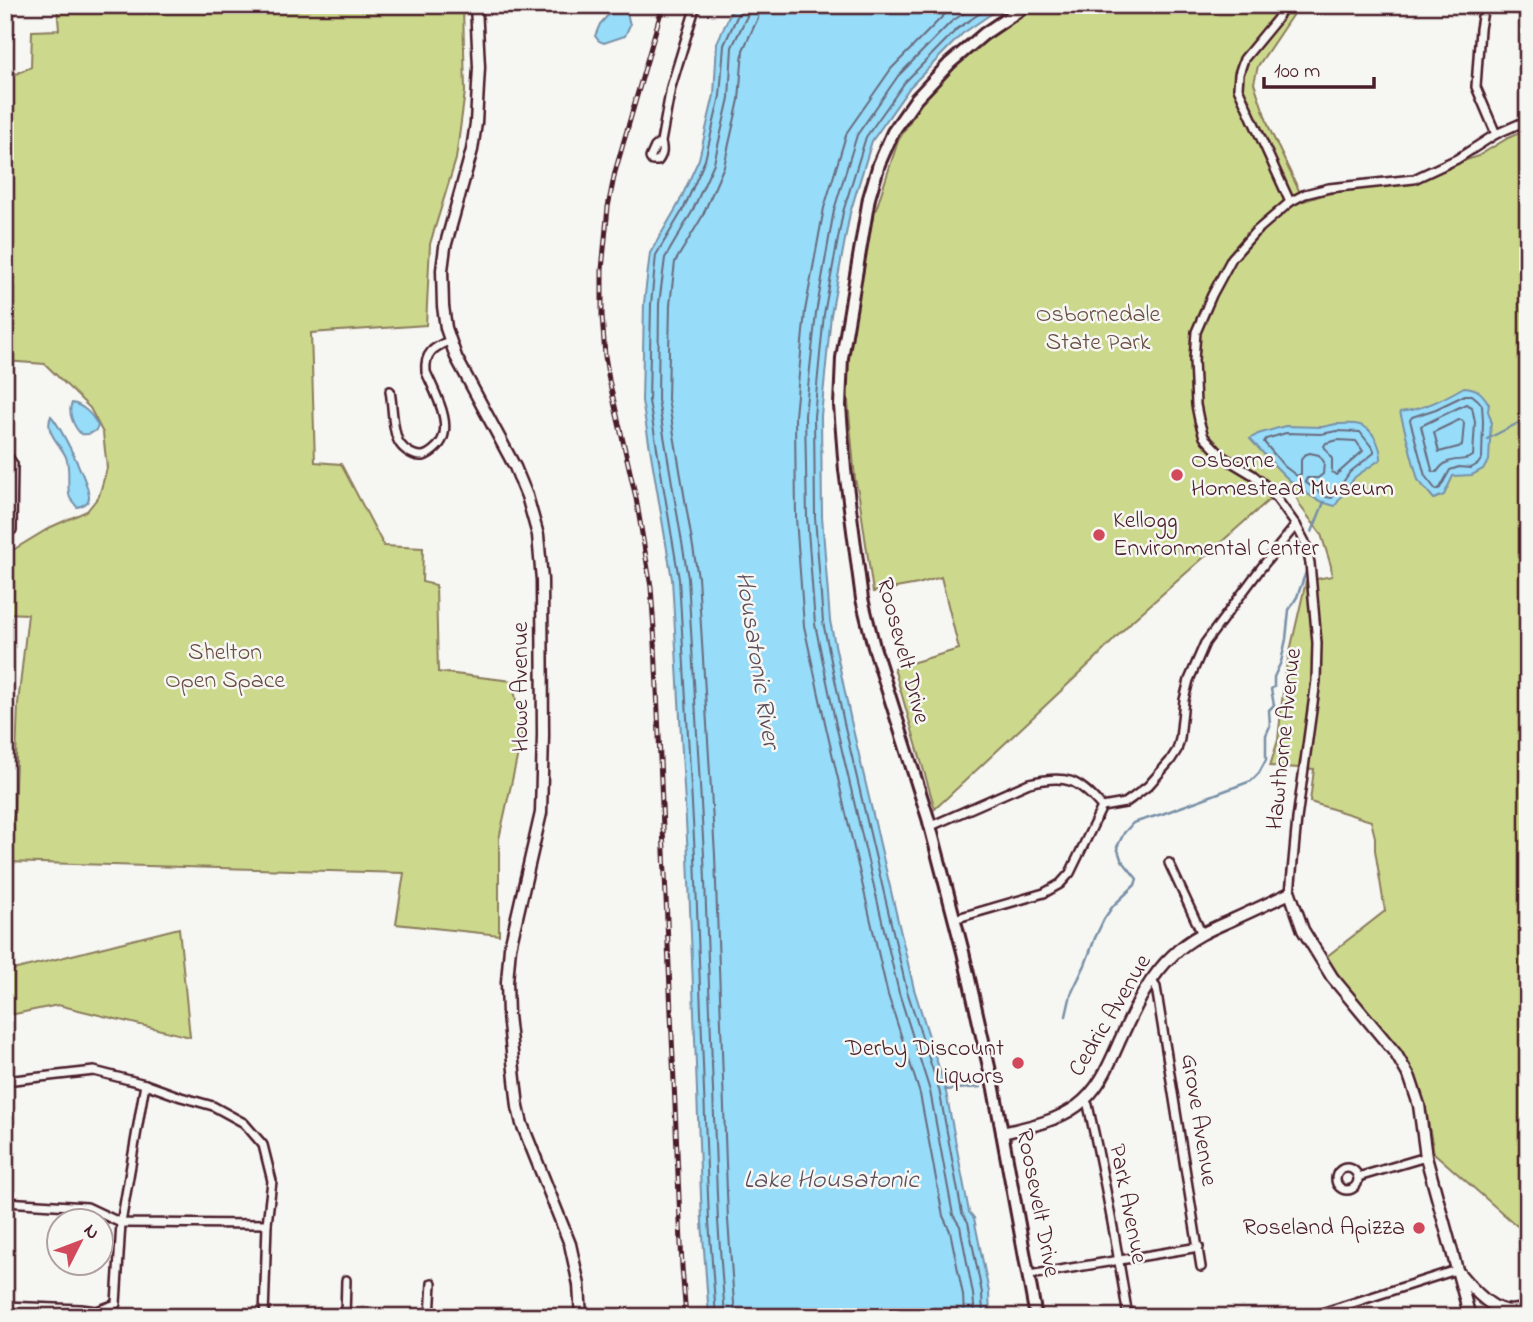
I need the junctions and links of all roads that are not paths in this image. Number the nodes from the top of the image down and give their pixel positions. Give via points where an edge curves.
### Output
1 (476, 5) edge
2 (696, 5) edge
3 (1027, 5) edge
4 (1284, 5) edge
5 (1484, 5) edge
6 (1528, 120) edge
7 (1496, 134) junction
8 (661, 142) dead end
9 (1290, 202) junction
10 (449, 341) junction
11 (390, 391) dead end
12 (5, 452) edge
13 (1296, 524) junction
14 (5, 530) edge
15 (1102, 807) junction
16 (930, 826) junction
17 (1169, 863) dead end
18 (1290, 893) junction
19 (954, 919) junction
20 (1202, 934) junction
21 (1151, 980) junction
22 (5, 1081) edge
23 (145, 1084) junction
24 (1085, 1100) junction
25 (1002, 1133) junction
26 (1426, 1157) junction
27 (1358, 1177) dead end
28 (5, 1202) edge
29 (121, 1223) junction
30 (267, 1224) junction
31 (1199, 1247) junction
32 (1119, 1260) junction
33 (1201, 1267) dead end
34 (1457, 1270) junction
35 (1029, 1275) junction
36 (346, 1280) dead end
37 (432, 1283) dead end
38 (5, 1306) edge
39 (1528, 1308) edge
40 (1507, 1314) edge
41 (264, 1317) edge
42 (345, 1317) edge
43 (430, 1317) edge
44 (581, 1317) edge
45 (1036, 1317) edge
46 (1128, 1317) edge
47 (1309, 1317) edge
48 (1470, 1317) edge

1 - 10 main road, Howe Avenue via 479,89 472,150 442,270
2 - 8 street via 671,87
3 - 16 main road, Roosevelt Drive via 950,63 893,132 869,198 842,358 845,470 862,600
4 - 9 street via 1244,59 1238,88
5 - 7 street via 1476,87
6 - 7 street, Hawthorne Avenue
7 - 9 street, Hawthorne Avenue via 1414,179 1329,188
9 - 13 street, Hawthorne Avenue via 1231,258 1196,332 1194,360 1196,405 1204,437 1223,457 1265,485
10 - 11 street via 432,349 425,365 446,430 444,439 429,454 415,455 400,445
10 - 44 main road, Howe Avenue via 514,467 538,535 542,580 541,813 510,947 508,1015 520,1115 570,1244
12 - 14 street via 13,464 12,530
13 - 15 street via 1206,643 1189,680 1180,739 1170,761 1125,803
13 - 18 street, Hawthorne Avenue via 1310,563 1317,643
15 - 16 street via 1074,782 1041,780
15 - 19 street via 1070,873 1060,884 1044,893
16 - 19 main road, Roosevelt Drive
17 - 20 street
18 - 20 main road, Cedric Avenue
18 - 26 main road, Hawthorne Avenue via 1303,930 1332,977 1407,1072 1419,1105
19 - 25 main road, Roosevelt Drive
20 - 21 main road, Cedric Avenue via 1173,954
21 - 24 main road, Cedric Avenue via 1106,1071
21 - 31 street, Grove Avenue via 1156,987
22 - 23 street via 94,1071
23 - 29 street
23 - 30 street via 213,1106 244,1124 263,1145 272,1181
24 - 25 main road, Cedric Avenue via 1060,1116
24 - 32 street, Park Avenue
25 - 35 main road, Roosevelt Drive
26 - 27 street
26 - 34 main road, Hawthorne Avenue
28 - 29 street via 87,1207
29 - 30 street
29 - 38 street via 116,1304 97,1311
30 - 41 street
31 - 32 street
31 - 33 street, Grove Avenue
32 - 35 street
32 - 46 street, Park Avenue
34 - 40 main road via 1482,1297
34 - 47 street
34 - 48 main road, Hawthorne Avenue
35 - 45 main road, Roosevelt Drive
36 - 42 street
37 - 43 street
39 - 40 main road

